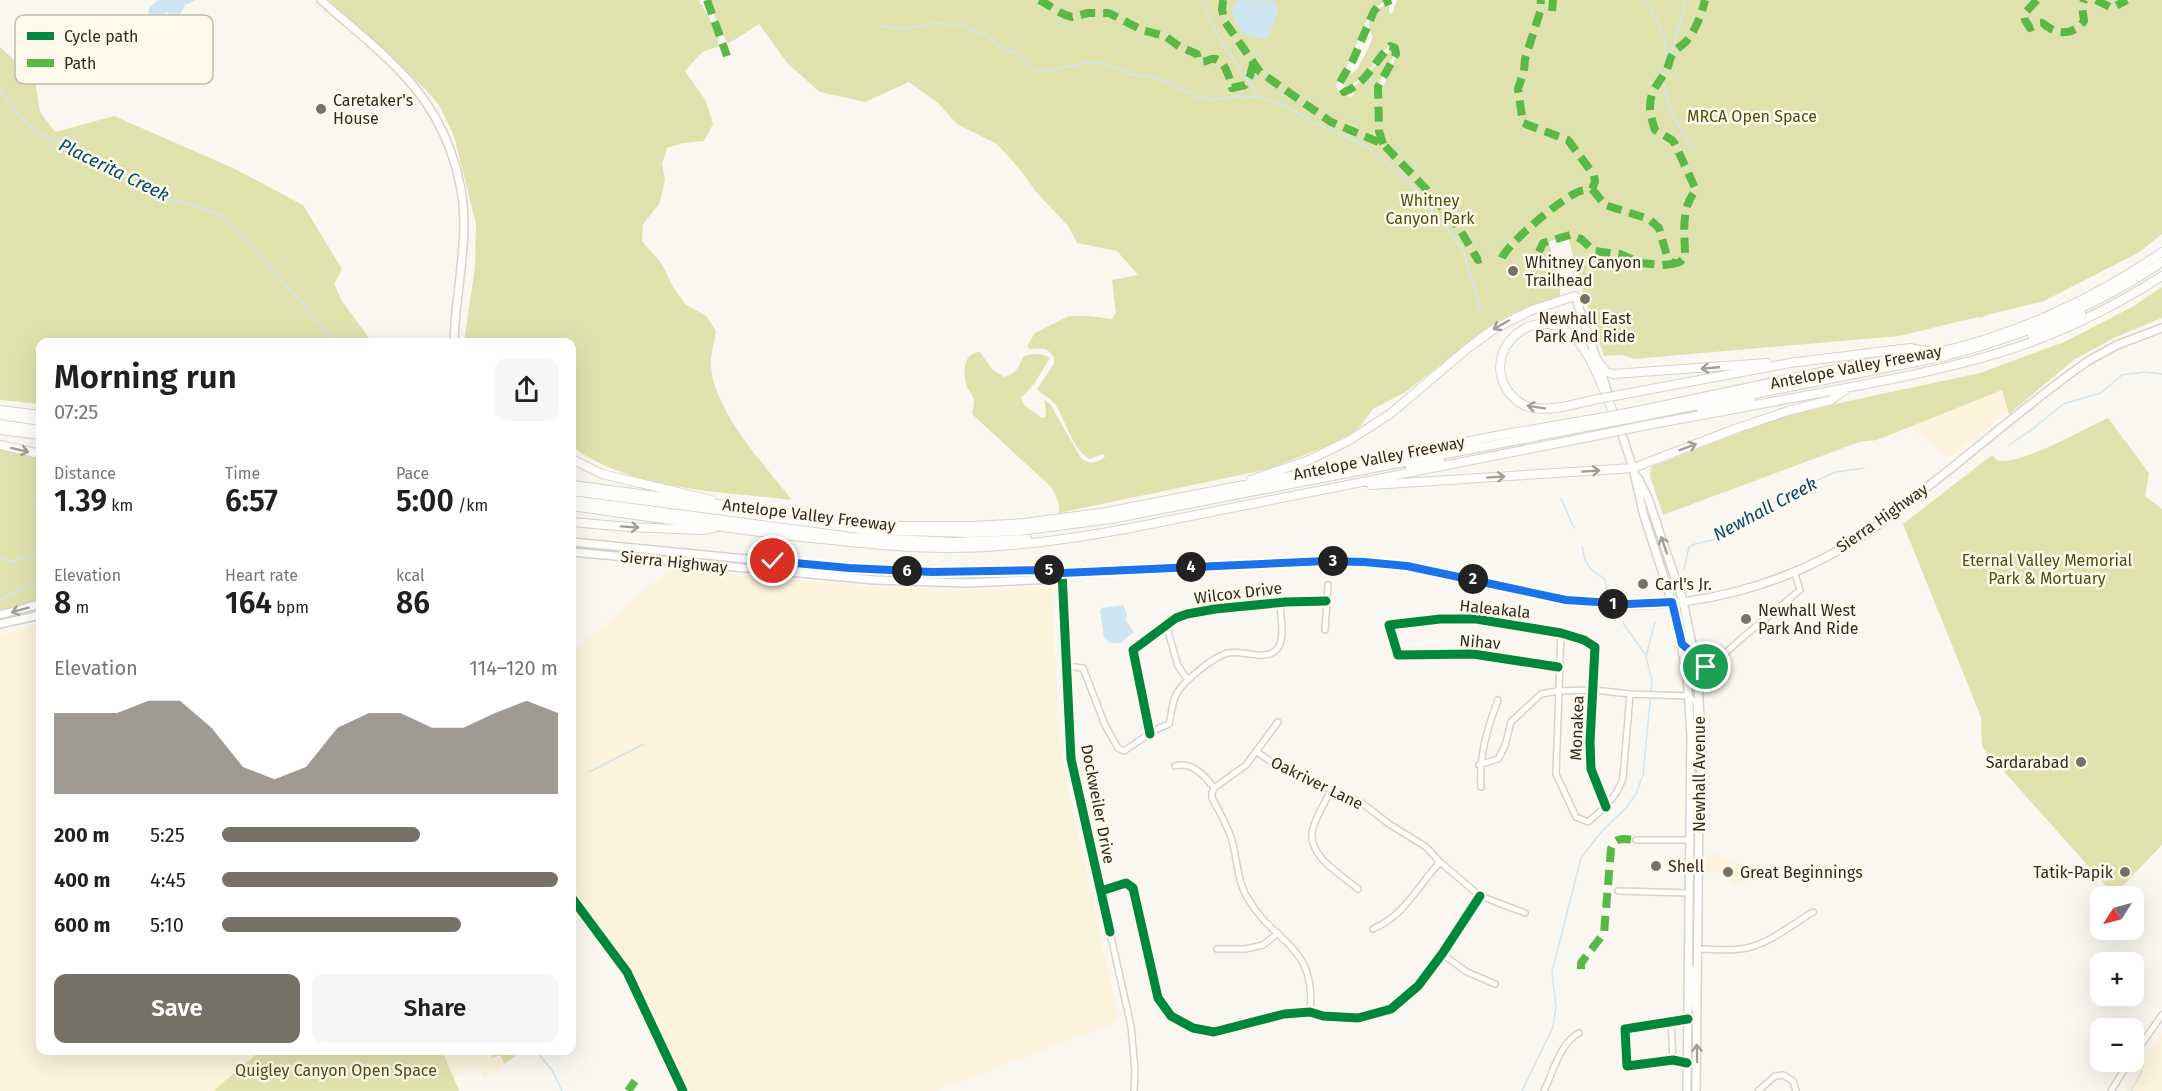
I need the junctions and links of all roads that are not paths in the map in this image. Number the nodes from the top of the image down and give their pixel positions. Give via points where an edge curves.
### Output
1 (321, 0) edge
2 (2162, 252) edge
3 (2162, 262) edge
4 (2162, 268) edge
5 (2162, 276) edge
6 (1575, 296) joint
7 (2162, 328) edge
8 (453, 338) edge
9 (1934, 353) junction
10 (1597, 360) junction
11 (1790, 363) junction
12 (1851, 387) junction
13 (0, 410) edge
14 (36, 414) edge
15 (0, 415) edge
16 (36, 420) edge
17 (1634, 420) junction
18 (1618, 421) junction
19 (0, 424) edge
20 (1602, 426) junction
21 (36, 429) edge
22 (0, 430) edge
23 (36, 434) edge
24 (0, 445) edge
25 (36, 453) edge
26 (576, 461) edge
27 (1633, 468) junction
28 (1244, 484) junction
29 (576, 486) edge
30 (1338, 487) junction
31 (576, 492) edge
32 (576, 501) edge
33 (727, 505) junction
34 (576, 508) edge
35 (576, 522) edge
36 (720, 527) junction
37 (1068, 529) junction
38 (576, 542) edge
39 (576, 552) edge
40 (1794, 571) junction
41 (1062, 573) junction
42 (1328, 585) dead end
43 (1326, 601) junction
44 (1683, 601) junction
45 (1672, 602) junction
46 (1280, 603) junction
47 (36, 605) edge
48 (0, 615) edge
49 (36, 616) edge
50 (0, 624) edge
51 (1166, 625) junction
52 (1325, 630) dead end
53 (1561, 633) junction
54 (1682, 644) junction
55 (1595, 647) joint
56 (1398, 655) joint
57 (1066, 666) junction
58 (1558, 667) junction
59 (1697, 669) junction
60 (1687, 674) junction
61 (1188, 680) junction
62 (1593, 690) junction
63 (1558, 691) junction
64 (1630, 694) junction
65 (1689, 696) junction
66 (1498, 700) dead end
67 (1278, 722) dead end
68 (1150, 734) junction
69 (1702, 750) junction
70 (1257, 752) junction
71 (1175, 765) dead end
72 (1479, 765) junction
73 (1481, 787) dead end
74 (1214, 788) junction
75 (1331, 790) junction
76 (1606, 807) junction
77 (1636, 840) dead end
78 (1690, 840) junction
79 (1440, 862) junction
80 (1690, 880) junction
81 (1698, 880) junction
82 (1358, 889) dead end
83 (1101, 891) junction
84 (1618, 891) dead end
85 (1690, 893) junction
86 (1480, 896) junction
87 (576, 902) edge
88 (1698, 907) junction
89 (1813, 912) dead end
90 (1525, 913) dead end
91 (1690, 914) junction
92 (1373, 929) dead end
93 (1278, 933) junction
94 (1217, 949) dead end
95 (1698, 949) junction
96 (1442, 954) junction
97 (1688, 962) junction
98 (1495, 984) dead end
99 (1310, 1012) junction
100 (1696, 1014) junction
101 (2162, 1015) edge
102 (1688, 1019) junction
103 (1671, 1022) junction
104 (1579, 1034) dead end
105 (2144, 1040) edge
106 (1673, 1060) junction
107 (1687, 1063) junction
108 (2123, 1072) edge
109 (683, 1091) edge
110 (1134, 1091) edge
111 (1544, 1091) edge
112 (1687, 1091) edge
113 (1696, 1091) edge
114 (1758, 1091) edge
115 (1796, 1091) edge
116 (2111, 1091) edge

1 - 8 main road via 415,88 450,150 460,184 464,220
2 - 9 highway, Antelope Valley Freeway via 2105,287 2033,322
3 - 17 highway via 2062,317 1980,347
4 - 17 highway via 2066,321 1982,351 1918,367
5 - 12 highway, Antelope Valley Freeway via 2096,314 2020,346
6 - 10 main road, Newhall Avenue
6 -> 28 highway via 1532,310 1494,329 1363,433 1310,460
7 - 40 main road, Sierra Highway via 2088,361 1889,517 1848,545
9 - 11 highway via 1910,348
9 - 17 highway, Antelope Valley Freeway via 1847,367
11 -> 10 highway via 1612,374
10 - 18 main road, Newhall Avenue
11 -> 18 highway, bridge via 1625,394 1593,400 1545,409 1522,404 1506,389 1500,359 1505,345 1528,326 1543,323 1565,330 1586,354
12 - 17 highway, Antelope Valley Freeway
27 -> 12 highway via 1738,428 1831,400
13 - 14 highway
15 - 16 highway
17 - 20 highway, Antelope Valley Freeway, bridge
17 - 20 highway, Antelope Valley Freeway, bridge
18 - 27 main road, Newhall Avenue
19 - 21 highway
20 - 28 highway, Antelope Valley Freeway via 1506,434
20 - 30 highway, Antelope Valley Freeway
20 - 37 highway
22 - 23 highway
24 -> 25 highway
26 - 33 highway via 602,474
30 -> 27 highway
44 -> 27 main road, Newhall Avenue via 1648,498
27 - 45 main road, Newhall Avenue
28 - 37 highway, Antelope Valley Freeway
29 - 33 highway, Antelope Valley Freeway
30 - 37 highway, Antelope Valley Freeway
31 - 37 highway via 868,530 971,533
32 - 37 highway via 861,538 954,542 1011,539
33 - 37 highway, Antelope Valley Freeway via 886,526 1025,523
34 - 36 highway, Antelope Valley Freeway
35 -> 36 highway via 703,530
36 - 37 highway, Antelope Valley Freeway via 889,546 948,548 1005,546
38 - 41 main road, Sierra Highway via 849,568
39 - 41 main road, Sierra Highway via 874,580 981,582 1053,579
40 - 44 main road, Sierra Highway via 1720,595
40 - 59 street via 1800,590 1710,666
41 - 45 main road, Sierra Highway via 1364,562 1407,566 1566,600
41 - 57 street, Dockweiler Drive
42 - 43 street
43 - 46 street, Wilcox Drive
43 - 52 street
44 - 45 main road, Sierra Highway
44 - 59 main road, Newhall Avenue
45 - 54 main road, Newhall Avenue
46 - 51 street, Wilcox Drive via 1187,614
46 - 61 street via 1281,642 1276,651 1267,656 1226,654
47 -> 48 main road
49 - 50 main road
51 - 61 street via 1178,666
51 - 68 street, Wilcox Drive via 1132,650
53 - 55 street, Haleakala
53 - 56 street, Haleakala via 1476,619 1389,625
53 - 58 street
54 - 59 street
54 - 60 main road, Newhall Avenue
55 - 62 street, Monakea
56 - 58 street, Nihav via 1473,654
57 - 68 street via 1083,668 1118,748 1124,751
57 - 83 street, Dockweiler Drive via 1071,759
58 - 63 street
59 - 60 street
59 - 69 main road, Newhall Avenue
60 - 65 main road, Newhall Avenue
61 - 68 street via 1173,703 1170,723
62 - 63 street
62 - 64 street
62 - 76 street, Monakea via 1591,769
63 - 72 street via 1540,694 1523,709 1511,722 1498,759
63 - 76 street via 1556,774 1576,817 1588,822
64 - 65 street
64 - 76 street via 1623,778
65 - 69 street via 1696,703 1697,736
65 - 78 main road, Newhall Avenue
66 - 72 street
67 - 70 street
69 - 81 main road, Newhall Avenue
70 - 74 street
70 - 75 street, Oakriver Lane via 1283,770
71 - 74 street via 1189,765
72 - 73 street
74 - 93 street via 1212,798 1230,832 1246,896
75 - 79 street, Oakriver Lane via 1362,803 1426,847
75 - 82 street via 1314,826 1313,843 1322,859
77 - 78 street
78 - 80 main road, Newhall Avenue
78 - 81 main road
79 - 86 street, Oakriver Lane
79 - 92 street via 1409,902
80 - 85 main road, Newhall Avenue
80 - 88 main road
81 - 88 main road, Newhall Avenue
83 - 99 street via 1126,883 1133,888 1158,998 1171,1016 1193,1028 1214,1032 1284,1014
83 - 110 street, Dockweiler Drive via 1131,1026
84 - 85 street
85 - 91 main road, Newhall Avenue
86 - 90 street, Oakriver Lane
86 - 96 street
87 - 109 street via 622,962
88 - 95 main road, Newhall Avenue
89 - 95 street via 1757,945
91 - 95 main road
91 - 97 main road, Newhall Avenue
93 - 94 street via 1263,945
93 - 99 street via 1298,953 1309,975
95 - 100 main road, Newhall Avenue
96 - 98 street via 1467,972
96 - 99 street via 1418,986 1391,1009 1358,1018
97 - 100 street via 1694,970
97 - 102 main road, Newhall Avenue
113 -> 100 main road, Newhall Avenue
101 - 105 street
102 - 103 street
102 - 107 main road, Newhall Avenue
103 - 106 street
103 - 106 street via 1625,1029 1627,1066
104 - 111 street via 1565,1046
106 - 107 street
107 - 112 main road, Newhall Avenue
108 - 116 street
114 - 115 street via 1775,1077 1784,1075

